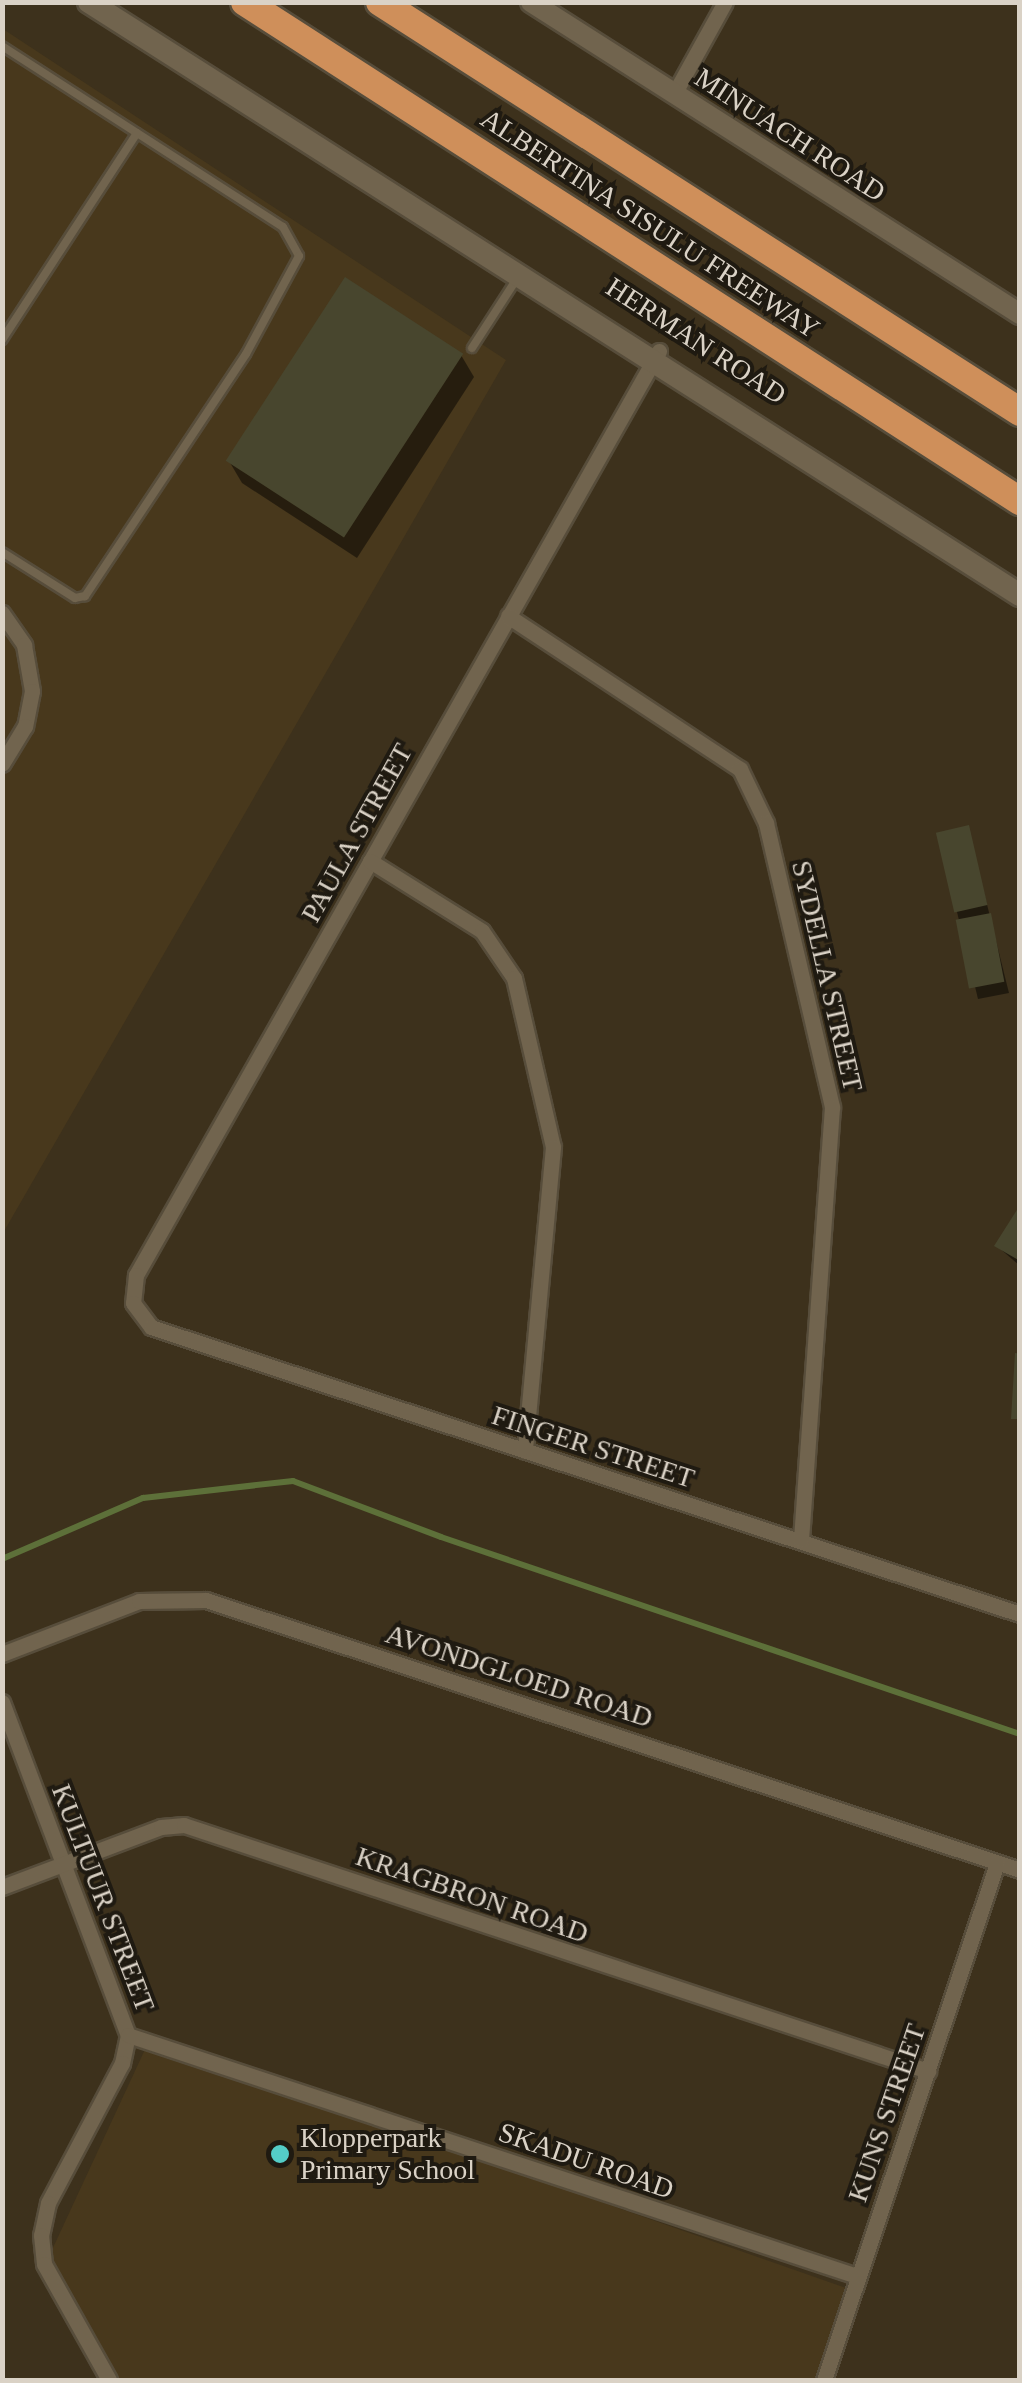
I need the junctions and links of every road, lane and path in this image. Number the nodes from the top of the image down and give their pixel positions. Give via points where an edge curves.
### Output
1 (88, 2) edge
2 (245, 2) edge
3 (380, 2) edge
4 (531, 2) edge
5 (726, 2) edge
6 (2, 46) edge
7 (674, 94) junction
8 (137, 133) junction
9 (465, 242) junction
10 (516, 280) junction
11 (1020, 314) edge
12 (2, 340) edge
13 (472, 348) dead end
14 (656, 358) junction
15 (1020, 412) edge
16 (1020, 500) edge
17 (2, 552) edge
18 (1020, 595) edge
19 (2, 614) edge
20 (508, 616) junction
21 (2, 764) edge
22 (370, 862) junction
23 (150, 1327) joint
24 (524, 1451) junction
25 (801, 1540) junction
26 (1020, 1614) edge
27 (2, 1654) edge
28 (2, 1702) edge
29 (61, 1862) junction
30 (997, 1863) junction
31 (1020, 1870) edge
32 (2, 1887) edge
33 (128, 2036) junction
34 (928, 2071) junction
35 (857, 2276) junction
36 (109, 2380) edge
37 (824, 2380) edge

1 - 9 main road, HERMAN ROAD
2 - 16 highway, ALBERTINA SISULU FREEWAY
3 - 15 highway, ALBERTINA SISULU FREEWAY
4 - 7 street, MINUACH ROAD
5 - 7 street
6 - 8 lane
7 - 11 street, MINUACH ROAD
8 - 12 lane
8 - 17 lane via 283,227 297,243 296,272 85,596 75,598
9 - 10 main road, HERMAN ROAD
9 - 14 main road, HERMAN ROAD via 500,252
10 - 13 lane
10 - 14 main road, HERMAN ROAD
14 - 18 main road, HERMAN ROAD via 847,474 884,507
14 - 20 street, PAULA STREET
19 - 21 street via 24,645 32,691 25,726
20 - 22 street, PAULA STREET
20 - 25 street, SYDELLA STREET via 732,762 762,808 832,1107
22 - 23 street, PAULA STREET via 136,1274 133,1303
22 - 24 street via 482,930 514,978 553,1147
23 - 24 street, FINGER STREET
24 - 25 street, FINGER STREET
25 - 26 street, FINGER STREET
27 - 30 street, AVONDGLOED ROAD via 139,1601 176,1595 206,1600
28 - 29 street, KULTUUR STREET
29 - 32 street, KRAGBRON ROAD
29 - 33 street, KULTUUR STREET
29 - 34 street, KRAGBRON ROAD via 161,1826 184,1826
30 - 31 street, AVONDGLOED ROAD
30 - 34 street, KUNS STREET
33 - 35 street, SKADU ROAD
33 - 36 street, KULTUUR STREET via 122,2063 48,2203 41,2235 44,2264
34 - 35 street, KUNS STREET
35 - 37 street, KUNS STREET

